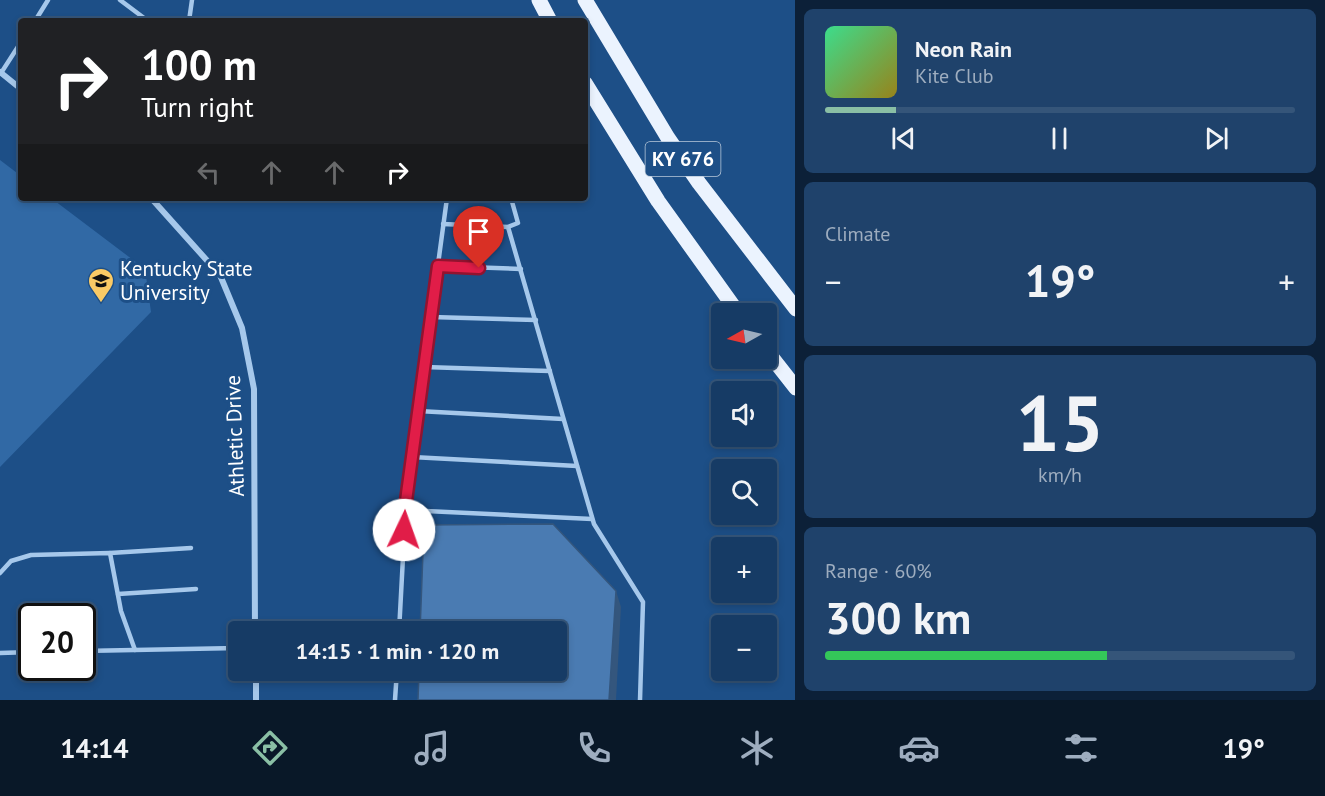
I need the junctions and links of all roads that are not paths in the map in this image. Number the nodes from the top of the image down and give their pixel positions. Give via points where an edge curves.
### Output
1 (48, 0) edge
2 (120, 0) edge
3 (192, 0) edge
4 (539, 0) edge
5 (585, 0) edge
6 (37, 18) edge
7 (144, 18) edge
8 (189, 18) edge
9 (548, 18) edge
10 (18, 46) edge
11 (0, 72) edge
12 (18, 87) edge
13 (588, 88) edge
14 (154, 201) edge
15 (447, 201) edge
16 (512, 201) edge
17 (443, 224) junction
18 (508, 227) junction
19 (438, 266) junction
20 (521, 269) junction
21 (731, 303) edge
22 (795, 309) edge
23 (431, 317) junction
24 (536, 320) junction
25 (777, 364) edge
26 (424, 367) junction
27 (550, 371) junction
28 (795, 388) edge
29 (418, 411) junction
30 (563, 419) junction
31 (412, 457) junction
32 (577, 466) junction
33 (405, 510) junction
34 (592, 519) junction
35 (191, 548) dead end
36 (110, 553) junction
37 (0, 573) edge
38 (196, 589) dead end
39 (118, 594) junction
40 (255, 621) edge
41 (400, 621) edge
42 (228, 648) edge
43 (135, 650) junction
44 (96, 651) edge
45 (18, 652) edge
46 (0, 653) edge
47 (256, 681) edge
48 (396, 681) edge
49 (256, 700) edge
50 (395, 700) edge
51 (640, 700) edge

1 - 6 lane
2 - 7 lane
3 - 8 lane
4 - 9 main road
5 - 22 main road, KY 676 via 668,138
10 - 11 lane
11 - 12 street
13 - 21 main road, KY 676 via 658,201
14 - 40 street, Athletic Drive via 220,275 242,328 254,389
15 - 17 lane
16 - 18 lane via 518,223
17 - 18 lane
17 - 19 lane
18 - 20 lane
19 - 20 lane
19 - 23 lane
20 - 24 lane
23 - 24 lane
23 - 26 lane
24 - 27 lane
25 - 28 main road
26 - 27 lane
26 - 29 lane
27 - 30 lane
29 - 30 lane
29 - 31 lane
30 - 32 lane
31 - 32 lane
31 - 33 lane
32 - 34 lane
33 - 34 lane
33 - 41 lane
34 - 51 lane via 643,602
35 - 36 lane
36 - 37 lane via 31,555 11,561
36 - 39 lane
38 - 39 lane
39 - 43 lane
42 - 43 lane
43 - 44 lane
45 - 46 lane
47 - 49 street
48 - 50 lane

